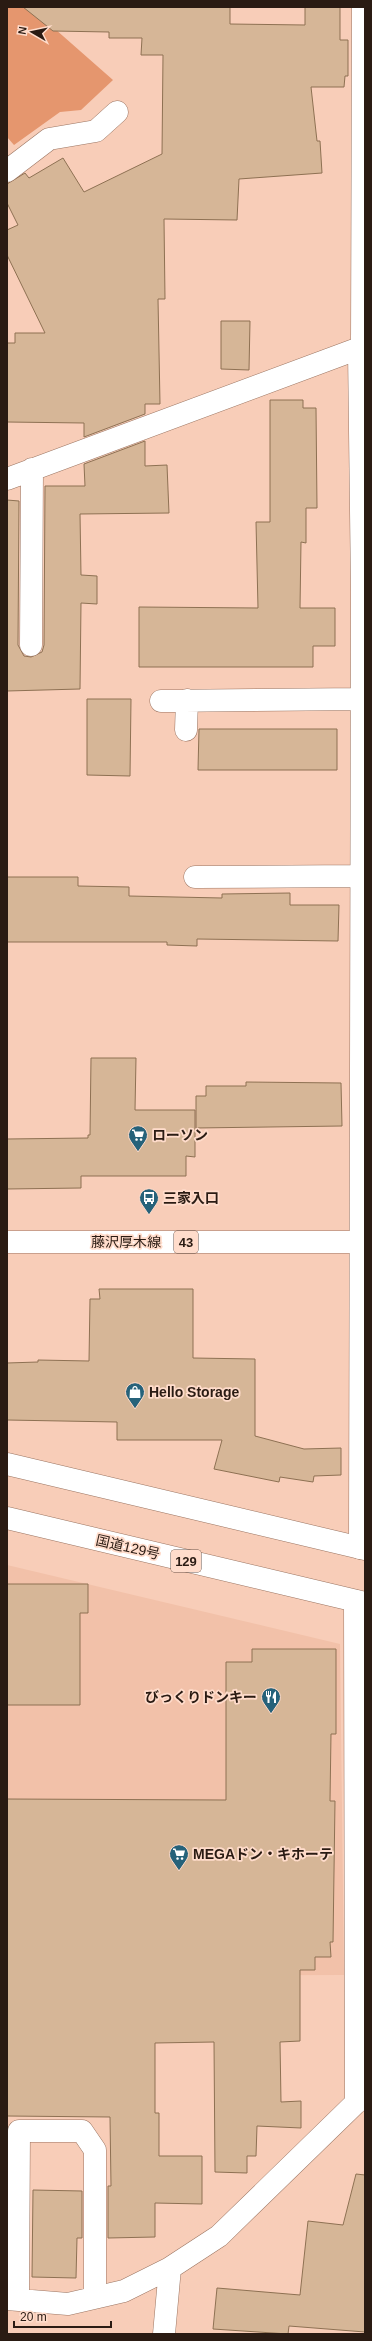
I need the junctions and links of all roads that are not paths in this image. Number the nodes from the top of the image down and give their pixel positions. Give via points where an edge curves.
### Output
1 (363, 7) edge
2 (117, 112) dead end
3 (7, 171) edge
4 (362, 348) edge
5 (32, 470) junction
6 (7, 479) edge
7 (363, 591) edge
8 (31, 645) dead end
9 (361, 699) junction
10 (187, 700) junction
11 (161, 701) dead end
12 (186, 730) dead end
13 (360, 876) junction
14 (195, 877) dead end
15 (7, 1242) edge
16 (362, 1242) edge
17 (7, 1464) edge
18 (7, 1518) edge
19 (363, 1548) edge
20 (360, 1602) edge
21 (361, 2098) edge
22 (170, 2268) junction
23 (95, 2298) junction
24 (13, 2300) edge
25 (164, 2334) edge

1 - 4 main road
2 - 3 main road via 96,131 48,139
4 - 5 main road via 347,351
4 - 7 main road
5 - 6 main road
5 - 8 main road
7 - 9 main road
9 - 10 main road
9 - 13 main road
10 - 11 main road
10 - 12 main road
13 - 14 main road
13 - 16 main road
15 - 16 main road, 藤沢厚木線 / 43
16 - 19 main road
17 - 19 main road
18 - 20 main road, 国道129号 / 129
20 - 21 main road
21 - 22 main road via 218,2236
22 - 23 main road via 124,2291
22 - 25 main road
23 - 24 main road via 68,2304
23 - 24 main road via 95,2150 82,2131 19,2131

